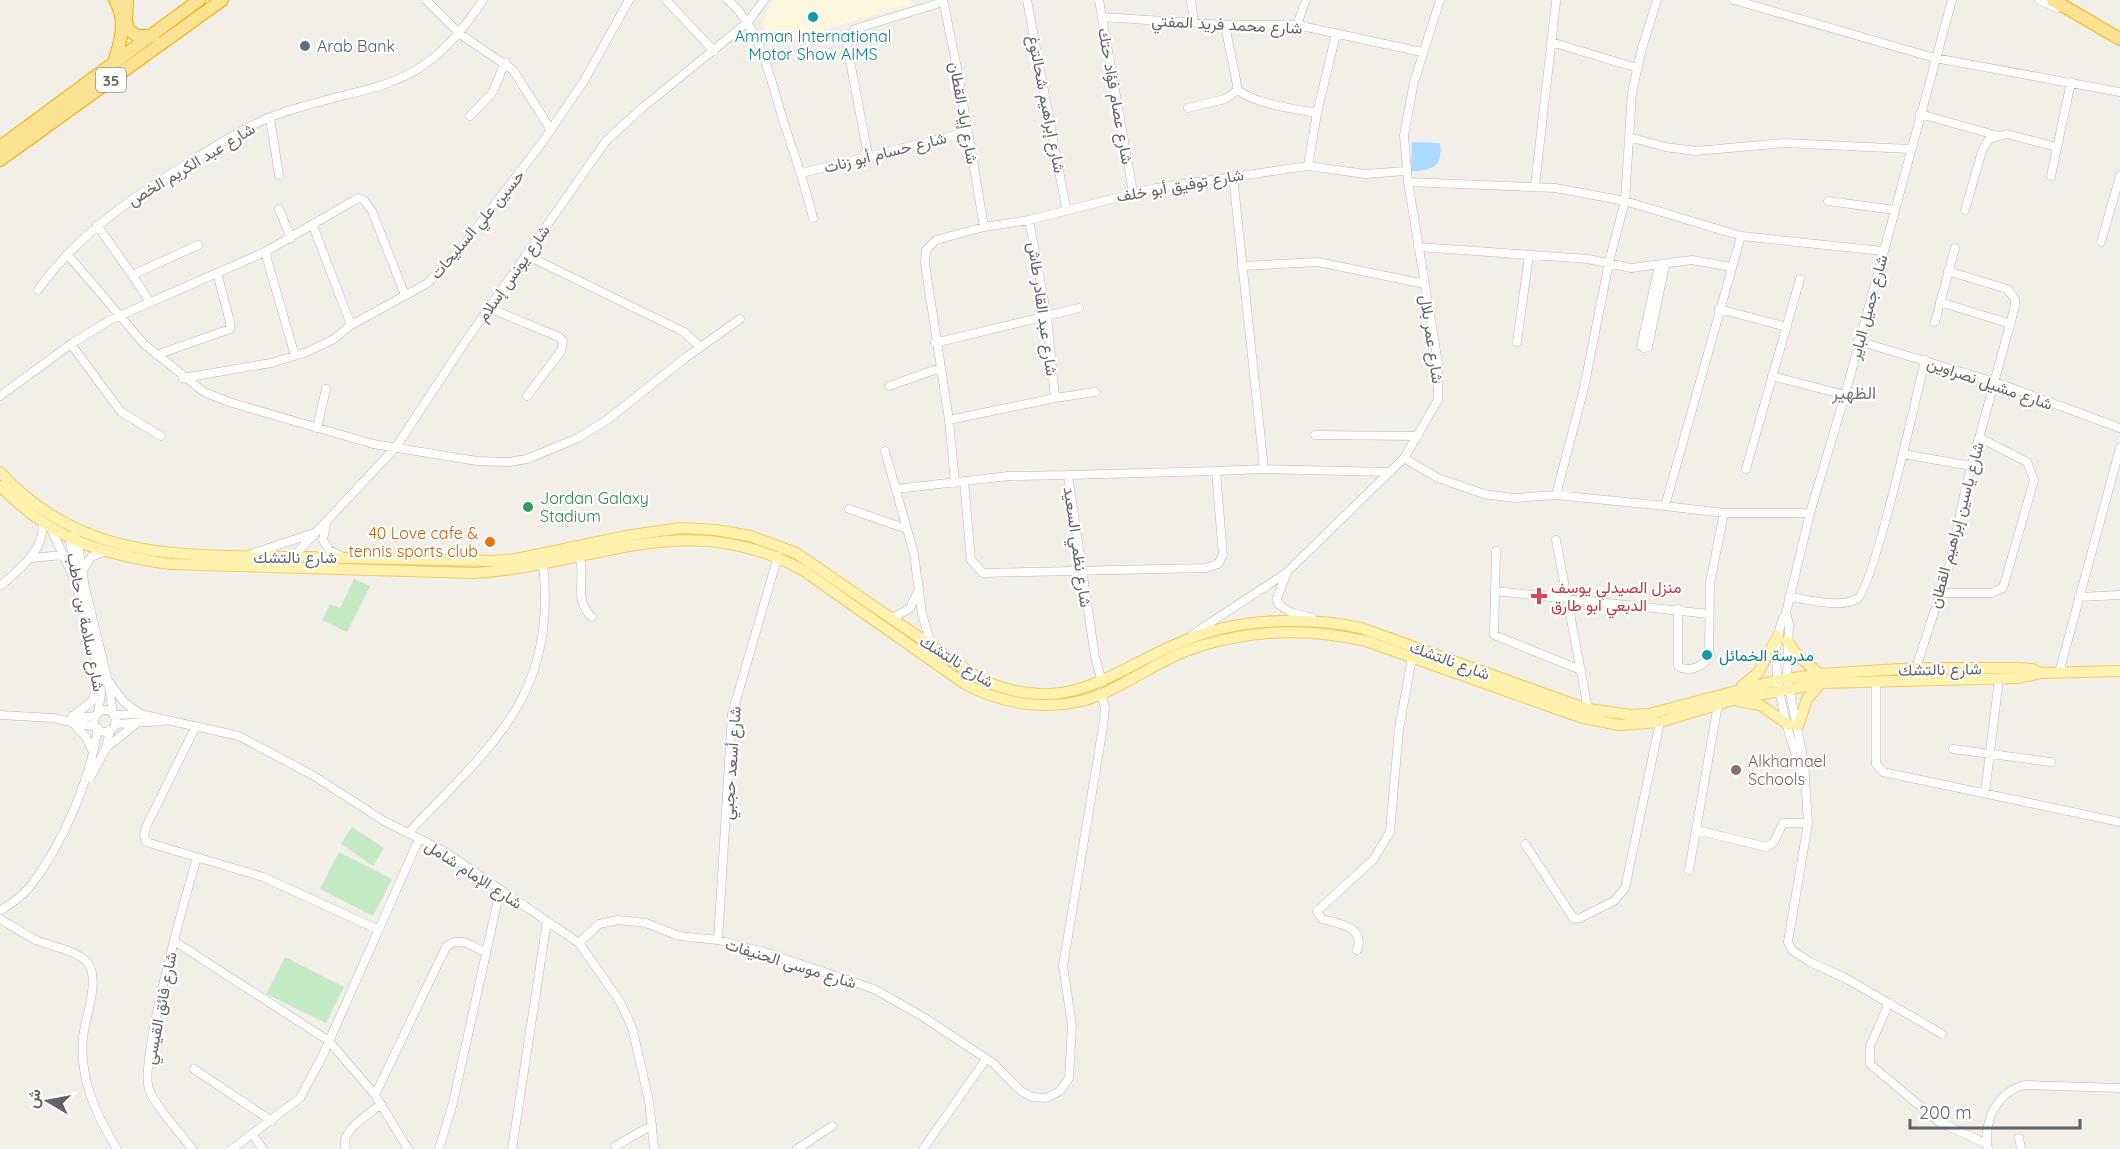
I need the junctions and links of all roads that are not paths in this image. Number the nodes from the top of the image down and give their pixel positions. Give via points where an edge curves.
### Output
1 (116, 0) edge
2 (127, 0) edge
3 (199, 0) edge
4 (222, 0) edge
5 (426, 0) edge
6 (483, 0) edge
7 (629, 0) edge
8 (666, 0) edge
9 (728, 0) edge
10 (764, 0) edge
11 (1027, 0) edge
12 (1099, 0) edge
13 (1191, 0) edge
14 (1306, 0) edge
15 (1440, 0) edge
16 (1657, 0) edge
17 (1734, 0) edge
18 (1952, 0) edge
19 (2039, 0) edge
20 (2053, 0) edge
21 (943, 1) edge
22 (1556, 2) dead end
23 (1102, 17) junction
24 (748, 22) junction
25 (1194, 23) junction
26 (1225, 25) junction
27 (1297, 25) junction
28 (2100, 26) junction
29 (460, 34) junction
30 (1336, 34) junction
31 (153, 36) junction
32 (2120, 39) edge
33 (1551, 42) junction
34 (714, 51) junction
35 (1422, 52) junction
36 (1935, 58) junction
37 (505, 62) junction
38 (113, 65) junction
39 (1637, 69) junction
40 (2071, 82) junction
41 (1238, 90) junction
42 (2120, 92) edge
43 (1188, 108) dead end
44 (1317, 113) junction
45 (1920, 114) junction
46 (470, 116) dead end
47 (270, 118) junction
48 (551, 130) junction
49 (968, 132) junction
50 (1995, 135) junction
51 (1629, 136) junction
52 (0, 147) edge
53 (2057, 147) junction
54 (1910, 149) junction
55 (868, 155) junction
56 (0, 160) edge
57 (1308, 166) junction
58 (1406, 171) junction
59 (802, 173) junction
60 (279, 175) dead end
61 (1233, 176) junction
62 (2051, 176) dead end
63 (2120, 176) edge
64 (1408, 182) junction
65 (1535, 186) junction
66 (1133, 192) junction
67 (1625, 201) junction
68 (1828, 201) dead end
69 (279, 208) dead end
70 (1066, 208) junction
71 (1894, 210) junction
72 (1965, 210) dead end
73 (813, 218) dead end
74 (1029, 220) junction
75 (97, 225) junction
76 (313, 226) junction
77 (984, 227) junction
78 (1742, 236) junction
79 (291, 238) junction
80 (2101, 242) dead end
81 (198, 245) dead end
82 (1418, 247) junction
83 (1955, 248) dead end
84 (1882, 251) junction
85 (265, 252) junction
86 (66, 254) junction
87 (526, 255) junction
88 (1529, 255) junction
89 (1606, 264) junction
90 (1242, 266) junction
91 (1662, 267) junction
92 (1730, 269) junction
93 (1948, 271) junction
94 (217, 273) junction
95 (132, 275) junction
96 (1800, 279) dead end
97 (1425, 284) junction
98 (38, 290) dead end
99 (405, 295) junction
100 (150, 302) junction
101 (1940, 302) junction
102 (489, 308) junction
103 (1079, 308) dead end
104 (1719, 309) junction
105 (118, 315) junction
106 (1047, 317) junction
107 (740, 319) dead end
108 (1935, 322) dead end
109 (2011, 324) junction
110 (351, 325) junction
111 (1787, 327) junction
112 (1647, 334) dead end
113 (1858, 341) junction
114 (1517, 342) dead end
115 (71, 344) junction
116 (935, 344) junction
117 (700, 347) junction
118 (156, 355) junction
119 (295, 356) junction
120 (1925, 360) junction
121 (940, 368) junction
122 (1772, 376) junction
123 (183, 378) junction
124 (1995, 382) junction
125 (889, 386) dead end
126 (326, 389) dead end
127 (1095, 392) dead end
128 (1845, 395) junction
129 (0, 396) edge
130 (526, 396) dead end
131 (1054, 398) junction
132 (949, 420) junction
133 (317, 428) junction
134 (2120, 428) edge
135 (1315, 435) dead end
136 (160, 436) dead end
137 (1418, 436) junction
138 (1980, 438) junction
139 (396, 447) junction
140 (2120, 448) edge
141 (885, 451) dead end
142 (1903, 453) junction
143 (1404, 458) junction
144 (1971, 466) junction
145 (1746, 468) dead end
146 (1264, 469) junction
147 (1216, 471) junction
148 (0, 472) edge
149 (1390, 472) junction
150 (1068, 475) junction
151 (960, 482) junction
152 (0, 486) edge
153 (896, 489) junction
154 (1556, 495) junction
155 (1665, 506) junction
156 (849, 509) dead end
157 (1724, 513) junction
158 (1810, 513) junction
159 (330, 518) junction
160 (47, 526) junction
161 (907, 529) junction
162 (312, 533) junction
163 (75, 535) junction
164 (1556, 540) dead end
165 (1496, 551) dead end
166 (107, 552) junction
167 (63, 555) junction
168 (579, 555) junction
169 (778, 556) junction
170 (237, 557) junction
171 (293, 557) junction
172 (32, 558) junction
173 (345, 558) junction
174 (543, 563) junction
175 (285, 567) junction
176 (82, 572) junction
177 (1082, 573) junction
178 (1286, 573) junction
179 (77, 583) junction
180 (920, 585) junction
181 (0, 586) edge
182 (1495, 591) junction
183 (1941, 593) junction
184 (2120, 595) edge
185 (1789, 597) junction
186 (2079, 597) junction
187 (1567, 601) junction
188 (1678, 609) junction
189 (872, 612) junction
190 (1708, 614) junction
191 (592, 617) dead end
192 (891, 619) junction
193 (1331, 623) junction
194 (1782, 639) junction
195 (1181, 641) junction
196 (932, 647) junction
197 (1412, 658) junction
198 (1916, 668) junction
199 (1581, 670) junction
200 (2120, 672) edge
201 (2059, 673) junction
202 (2042, 674) junction
203 (1820, 679) junction
204 (1999, 679) junction
205 (104, 680) junction
206 (1875, 681) junction
207 (1102, 682) junction
208 (1783, 684) junction
209 (1101, 694) junction
210 (1735, 695) junction
211 (1718, 704) junction
212 (1588, 709) junction
213 (0, 715) edge
214 (96, 715) junction
215 (140, 718) junction
216 (72, 719) junction
217 (113, 721) junction
218 (1660, 722) junction
219 (1793, 725) junction
220 (196, 726) junction
221 (97, 728) junction
222 (106, 748) junction
223 (1953, 749) dead end
224 (1990, 754) junction
225 (94, 755) junction
226 (2051, 762) dead end
227 (85, 784) junction
228 (1985, 793) junction
229 (2120, 822) edge
230 (1808, 823) junction
231 (1696, 830) junction
232 (408, 834) junction
233 (419, 839) junction
234 (1525, 844) dead end
235 (197, 857) junction
236 (1689, 870) dead end
237 (500, 890) junction
238 (0, 911) edge
239 (0, 919) edge
240 (547, 921) junction
241 (377, 929) junction
242 (718, 940) junction
243 (174, 941) junction
244 (579, 943) junction
245 (1357, 950) dead end
246 (486, 953) junction
247 (1889, 1003) junction
248 (1942, 1034) dead end
249 (329, 1041) junction
250 (990, 1061) junction
251 (194, 1069) dead end
252 (2120, 1088) edge
253 (375, 1095) junction
254 (381, 1104) junction
255 (272, 1121) junction
256 (652, 1125) junction
257 (832, 1126) dead end
258 (252, 1134) junction
259 (2019, 1138) dead end
260 (616, 1146) dead end
261 (1988, 1146) edge
262 (117, 1149) edge
263 (192, 1149) edge
264 (232, 1149) edge
265 (263, 1149) edge
266 (346, 1149) edge
267 (408, 1149) edge
268 (439, 1149) edge
269 (513, 1149) edge
270 (654, 1149) edge
271 (797, 1149) edge
272 (924, 1149) edge
273 (2021, 1149) edge

1 - 38 highway via 122,33
2 - 31 highway via 129,30 137,36
3 - 31 highway, 35
4 - 56 highway, 35
5 - 29 street
6 - 29 street, شارع عبد الكريم الخص
7 - 48 street, حسين علي السليحات
8 - 34 street
9 - 24 street
10 - 24 street, شارع يونس إسلام
11 - 70 street, شارع إبراهيم شحالتوغ
12 - 23 street, شارع عصام فؤاد حتك
13 - 25 street
14 - 27 street
15 - 35 street, شارع عمر بلال
16 - 39 street
17 - 36 street
18 - 36 street, شارع جميل الباير
19 - 28 street
20 - 28 highway
21 - 49 street, شارع إياد القطان
21 - 55 street via 855,29 848,35 849,63
22 - 33 street
23 - 25 street, شارع محمد فريد المفتي
23 - 66 street, شارع عصام فؤاد حتك
24 - 34 street, شارع يونس إسلام
24 - 59 street
25 - 26 street, شارع محمد فريد المفتي
26 - 27 street, شارع محمد فريد المفتي
26 - 41 street
27 - 30 street, شارع محمد فريد المفتي
28 - 32 highway
29 - 37 street
29 - 47 street, شارع عبد الكريم الخص via 434,60 399,80
30 - 35 street, شارع محمد فريد المفتي
30 - 44 street
31 - 38 highway, 35
33 - 39 street
33 - 65 street
34 - 87 street, شارع يونس إسلام via 606,141
35 - 58 street, شارع عمر بلال via 1405,126
36 - 40 street
36 - 45 street, شارع جميل الباير
37 - 46 street via 493,92
37 - 48 street
38 - 52 highway, 35
39 - 51 street
40 - 42 street
40 - 53 street
41 - 43 street via 1225,99
41 - 44 street via 1244,95
44 - 57 street
45 - 50 street
45 - 54 street, شارع جميل الباير
47 - 60 street
47 - 75 street, شارع عبد الكريم الخص via 229,137
48 - 99 street, حسين علي السليحات via 458,252 420,289
49 - 55 street, شارع حسام أبو زنات
49 - 77 street, شارع إياد القطان
50 - 53 street via 2007,134
50 - 72 street via 1983,147
51 - 54 street via 1696,151 1784,143
51 - 67 street
53 - 62 street
54 - 71 street, شارع جميل الباير
55 - 59 street, شارع حسام أبو زنات
57 - 58 street, شارع توفيق أبو خلف via 1365,174
57 - 61 street, شارع توفيق أبو خلف
58 - 64 street, شارع عمر بلال
59 - 73 street
61 - 66 street, شارع توفيق أبو خلف
61 - 90 street
63 - 80 street
64 - 65 street
64 - 82 street, شارع عمر بلال
65 - 67 street
66 - 70 street, شارع توفيق أبو خلف
67 - 78 street
67 - 89 street
68 - 71 street
69 - 79 street
70 - 74 street, شارع توفيق أبو خلف
71 - 84 street, شارع جميل الباير
74 - 77 street, شارع توفيق أبو خلف
74 - 106 street, شارع عبد القادر طاش
75 - 86 street, شارع عبد الكريم الخص
75 - 95 street
76 - 79 street
76 - 99 street via 352,200 364,200 375,217
76 - 110 street
77 - 116 street, شارع توفيق أبو خلف via 936,240 926,250
78 - 84 street
78 - 92 street
79 - 85 street
81 - 95 street
82 - 88 street
82 - 97 street, شارع عمر بلال
83 - 93 street
84 - 113 street, شارع جميل الباير
85 - 94 street
85 - 119 street
86 - 98 street, شارع عبد الكريم الخص
86 - 105 street
87 - 102 street, شارع يونس إسلام
87 - 117 street via 684,332
88 - 89 street
88 - 114 street
89 - 91 street
89 - 154 street via 1584,388
90 - 97 street via 1318,262
90 - 146 street
91 - 92 street via 1692,264
91 - 112 street
92 - 104 street
93 - 101 street
93 - 109 street, شارع ياسين إبراهيم القطان via 2011,292 2015,306
94 - 100 street
94 - 118 street via 230,329
95 - 100 street
96 - 111 street
97 - 137 street, شارع عمر بلال via 1439,392
99 - 110 street, حسين علي السليحات
100 - 105 street
101 - 108 street
101 - 109 street
102 - 130 street via 563,341 561,351
102 - 139 street, شارع يونس إسلام
103 - 106 street
104 - 111 street
104 - 155 street
105 - 115 street
105 - 118 street
106 - 116 street
106 - 131 street, شارع عبد القادر طاش
107 - 117 street
109 - 124 street, شارع ياسين إبراهيم القطان
110 - 119 street, حسين علي السليحات via 334,339
111 - 122 street
113 - 120 street, شارع مشيل نصراوين
113 - 128 street, شارع جميل الباير
115 - 129 street
115 - 136 street via 121,412
116 - 121 street
117 - 139 street via 608,420 559,447 527,459 477,461
118 - 123 street
119 - 123 street, حسين علي السليحات
120 - 124 street, شارع مشيل نصراوين
120 - 142 street
121 - 125 street
121 - 132 street
122 - 128 street
122 - 145 street
123 - 133 street via 229,402
124 - 134 street, شارع مشيل نصراوين
124 - 138 street, شارع ياسين إبراهيم القطان
126 - 133 street
127 - 131 street
128 - 158 street, شارع جميل الباير
131 - 132 street
132 - 151 street
133 - 139 street
135 - 137 street
137 - 143 street, شارع عمر بلال
138 - 144 street, شارع ياسين إبراهيم القطان
138 - 183 street via 2026,462 2034,480 2003,588 1991,593
139 - 159 street, شارع يونس إسلام
140 - 186 street
141 - 153 street
142 - 144 street
142 - 185 street via 1862,594 1855,600 1839,602
143 - 149 street, شارع عمر بلال
143 - 154 street via 1438,478 1477,492 1514,498
144 - 183 street, شارع ياسين إبراهيم القطان
146 - 147 street
146 - 149 street
147 - 150 street
147 - 177 street via 1224,549 1218,564 1206,568
148 - 163 main road, شارع نالتشك
149 - 178 street, شارع عمر بلال
150 - 151 street, شارع نظمي السعيد
150 - 177 street, شارع نظمي السعيد
151 - 153 street, شارع نظمي السعيد
151 - 177 street via 971,560 978,570 997,574
152 - 160 main road, شارع نالتشك
153 - 161 street
154 - 155 street
155 - 157 street
156 - 161 street
157 - 158 street
157 - 190 street
158 - 185 street, شارع جميل الباير
159 - 162 street, شارع يونس إسلام
159 - 173 street via 323,540 329,550
160 - 163 main road, شارع نالتشك
160 - 167 street
160 - 172 street
161 - 180 street
162 - 170 street
162 - 171 street, شارع يونس إسلام
163 - 166 main road, شارع نالتشك
163 - 170 main road, شارع نالتشك via 163,553
163 - 176 street, شارع سلامة بن حاطب
163 - 179 street, شارع سلامة بن حاطب
164 - 187 street
165 - 182 street
166 - 175 main road, شارع نالتشك via 170,564
166 - 176 street via 91,557
167 - 172 street
167 - 179 street
168 - 169 main road, شارع نالتشك via 686,539 742,544
168 - 174 main road, شارع نالتشك
168 - 191 street via 581,600
169 - 189 main road, شارع نالتشك
169 - 242 street, شارع أسعد حجبي via 732,714
170 - 171 main road, شارع نالتشك
171 - 173 main road, شارع نالتشك
171 - 175 street, شارع يونس إسلام
172 - 181 street
173 - 189 main road, شارع نالتشك via 500,560 680,528 716,530 783,546
174 - 175 main road, شارع نالتشك via 474,573
174 - 232 street via 543,632 537,665 525,694 493,743
176 - 205 street, شارع سلامة بن حاطب
177 - 207 street, شارع نظمي السعيد
178 - 193 street via 1276,598 1278,604 1292,613
178 - 195 street, شارع عمر بلال
179 - 205 street, شارع سلامة بن حاطب
180 - 192 street via 912,606
180 - 196 street via 922,614
182 - 187 street
182 - 199 street via 1495,638
183 - 198 street, شارع ياسين إبراهيم القطان
184 - 186 street
185 - 194 street, شارع جميل الباير via 1780,622
186 - 201 street
187 - 188 street
187 - 199 street
188 - 190 street
188 - 190 street via 1676,662 1683,670 1701,666 1709,657
189 - 192 main road, شارع نالتشك
189 - 209 main road, شارع نالتشك via 950,675 1005,700 1054,705
192 - 196 main road, شارع نالتشك
193 - 195 main road, شارع نالتشك via 1248,625
193 - 212 main road, شارع نالتشك via 1380,634
194 - 203 main road
194 - 208 street, شارع جميل الباير
194 - 210 main road via 1758,673
195 - 207 main road, شارع نالتشك
196 - 207 main road, شارع نالتشك via 980,679 1024,694 1068,692
197 - 209 main road, شارع نالتشك via 1336,635 1263,633 1189,650
197 - 218 main road, شارع نالتشك via 1596,722
197 - 245 street via 1399,729 1390,832 1373,860 1317,911 1322,919 1358,934
198 - 202 main road, شارع نالتشك via 2017,668
198 - 203 main road, شارع نالتشك
199 - 212 street
200 - 201 main road, شارع نالتشك
201 - 202 main road, شارع نالتشك
202 - 204 main road, شارع نالتشك
203 - 206 main road, شارع نالتشك
203 - 208 main road, شارع نالتشك
203 - 219 main road
204 - 206 main road, شارع نالتشك
204 - 224 street
205 - 214 street, شارع سلامة بن حاطب
205 - 215 street
205 - 216 street via 92,701
205 - 217 street, شارع سلامة بن حاطب
206 - 228 street via 1879,770
208 - 210 main road, شارع نالتشك
208 - 219 street, شارع جميل الباير
209 - 250 street, شارع موسى الحنيفات via 1104,727 1063,966 1071,1025 1069,1078 1060,1091 1038,1098 1021,1091
210 - 211 main road, شارع نالتشك
210 - 212 main road, شارع نالتشك via 1649,714
210 - 219 main road
211 - 218 main road, شارع نالتشك
211 - 231 street
213 - 216 street
214 - 216 street
214 - 217 street via 106,710
214 - 221 street, شارع سلامة بن حاطب
215 - 217 street, شارع الإمام شامل
215 - 220 street, شارع الإمام شامل
215 - 222 street
216 - 221 street
216 - 225 street
217 - 221 street
217 - 222 street, شارع سلامة بن حاطب
218 - 234 street via 1625,888 1614,901 1574,919
219 - 230 street, شارع جميل الباير via 1804,777
220 - 232 street, شارع الإمام شامل via 239,735
220 - 235 street via 144,835 152,845
221 - 225 street, شارع سلامة بن حاطب
222 - 227 street, شارع سلامة بن حاطب
223 - 224 street
224 - 226 street
224 - 228 street
225 - 227 street, شارع سلامة بن حاطب
227 - 238 street, شارع سلامة بن حاطب via 31,886
228 - 229 street
230 - 231 street via 1785,822 1774,842 1766,847
230 - 247 street, شارع جميل الباير via 1788,942 1792,950 1810,963
231 - 236 street
232 - 233 street, شارع الإمام شامل
233 - 237 street, شارع الإمام شامل via 444,851
233 - 241 street
235 - 241 street via 262,877
235 - 243 street, شارع فائق القيسي
237 - 240 street, شارع الإمام شامل
237 - 246 street
239 - 262 street via 34,939 82,958 90,966 93,979 83,1035 83,1064 98,1116
240 - 244 street, شارع الإمام شامل
240 - 269 street
241 - 249 street
242 - 244 street, شارع موسى الحنيفات via 680,936 646,923 609,920 594,927
242 - 250 street, شارع موسى الحنيفات via 868,987 920,1015
243 - 249 street
243 - 263 street, شارع فائق القيسي via 148,1081 152,1094
244 - 256 street, شارع الإمام شامل via 629,1020
246 - 253 street via 462,941 446,947
246 - 268 street
247 - 248 street
247 - 261 street via 1870,1047 1870,1064 1939,1122
249 - 253 street
249 - 255 street via 300,1098
250 - 272 street
251 - 255 street
252 - 261 street via 2016,1087 1988,1120
253 - 254 street
254 - 266 street via 347,1134
254 - 267 street
255 - 258 street
256 - 260 street
256 - 270 street, شارع الإمام شامل
257 - 271 street
258 - 264 street
258 - 265 street
259 - 273 street

